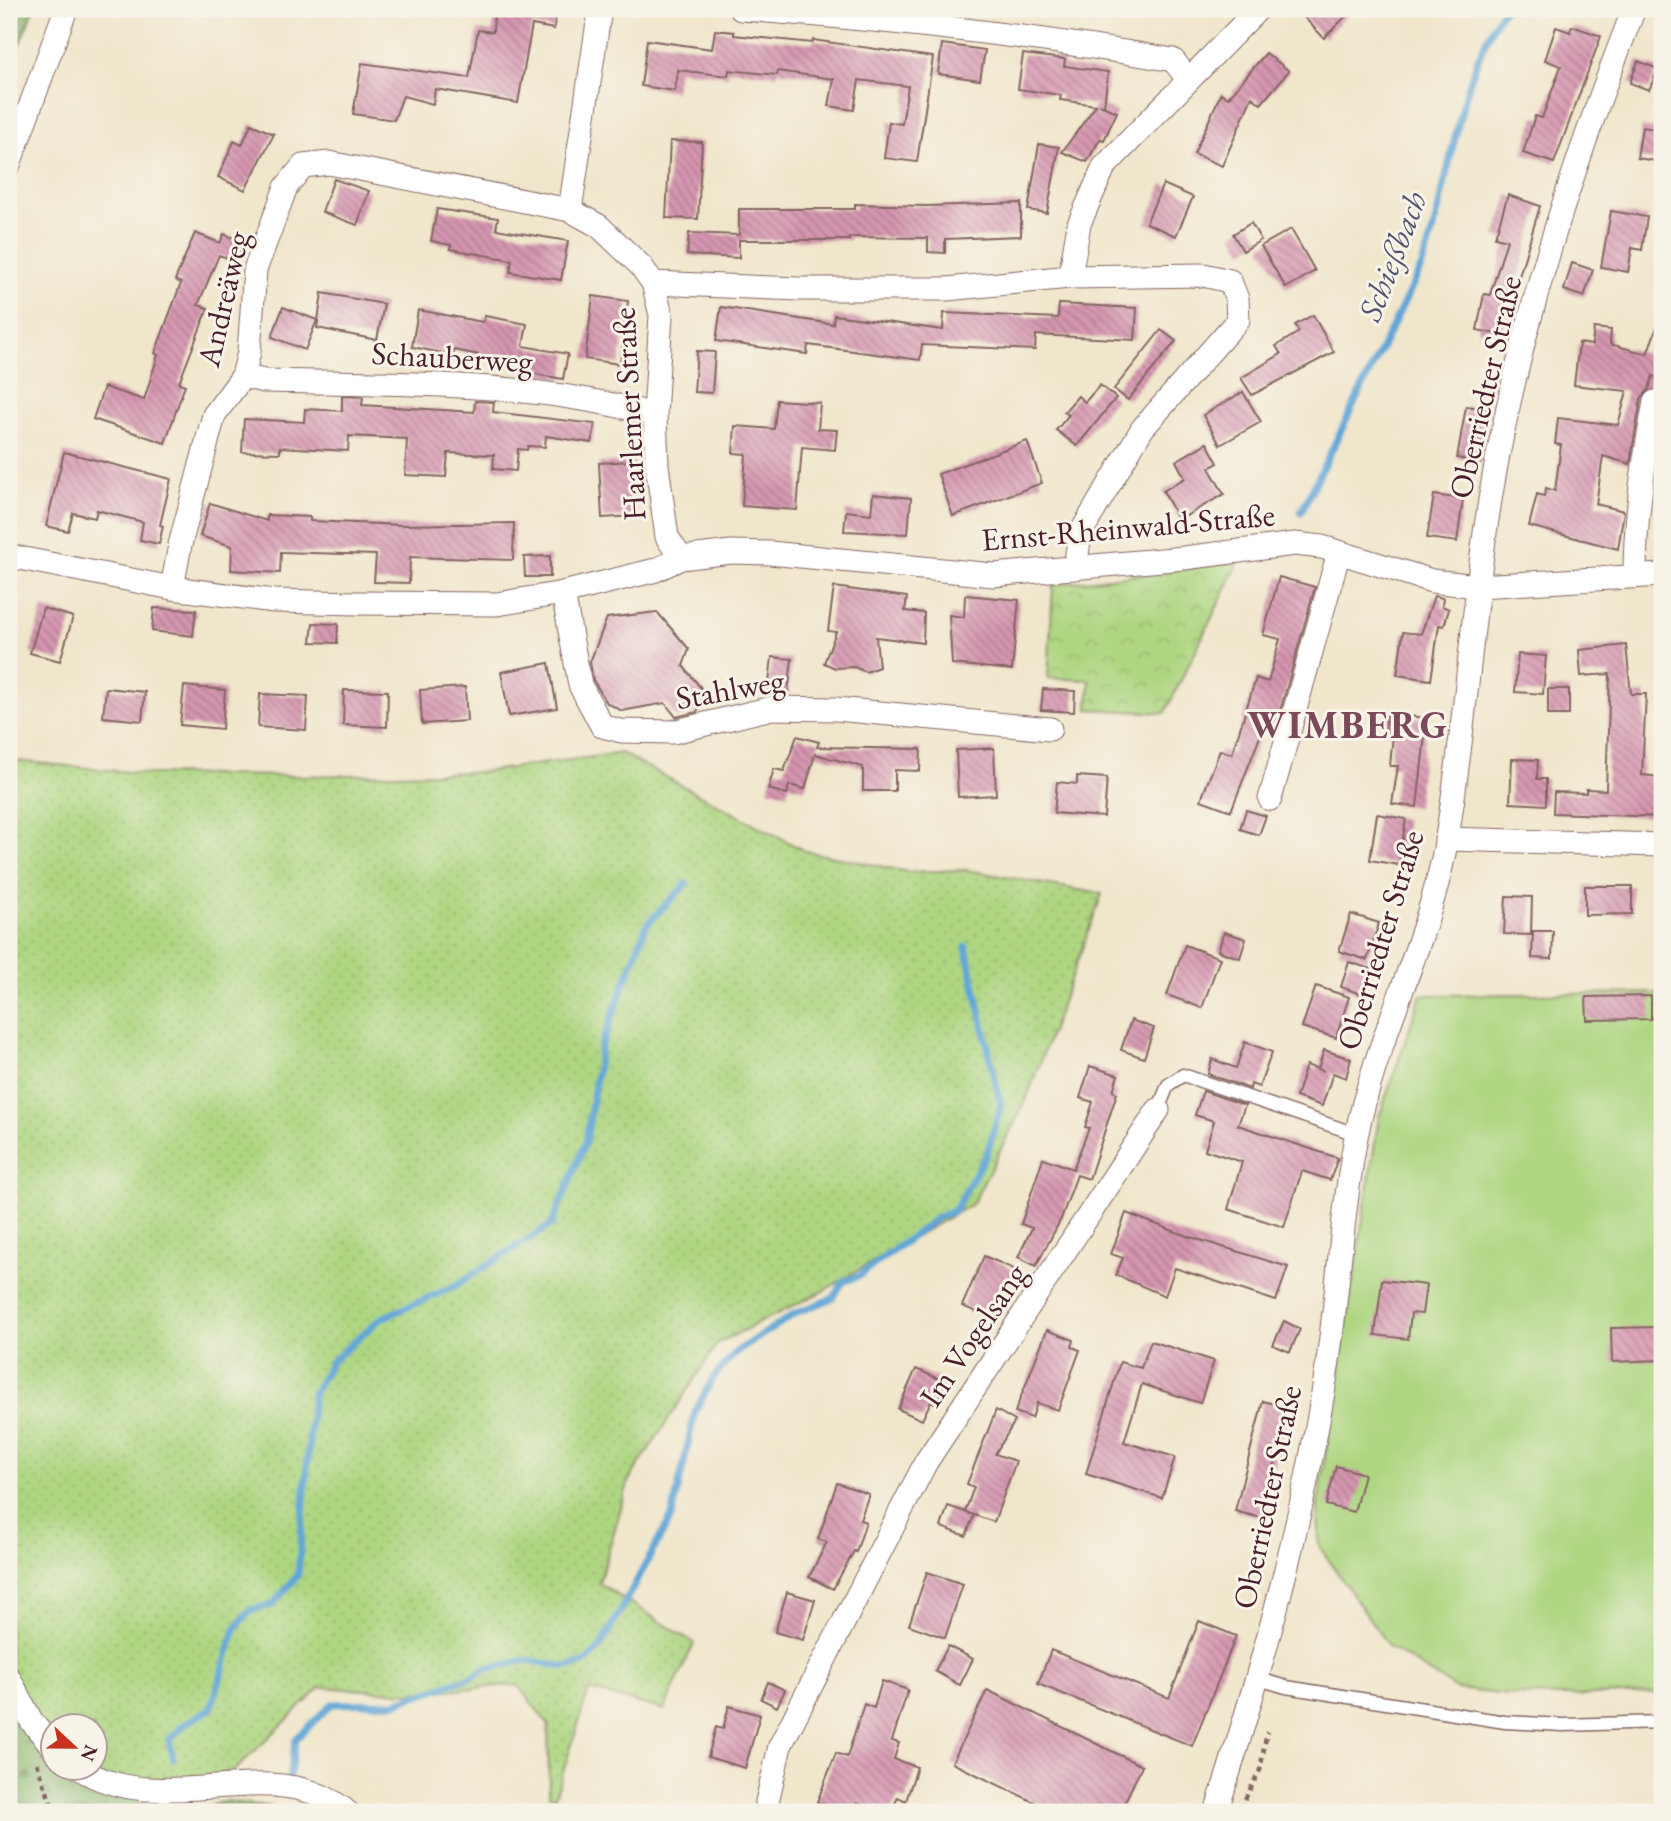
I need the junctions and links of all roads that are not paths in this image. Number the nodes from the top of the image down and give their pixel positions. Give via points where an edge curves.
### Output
1 (66, 9) edge
2 (600, 9) edge
3 (741, 9) edge
4 (1258, 9) edge
5 (1634, 9) edge
6 (1188, 79) junction
7 (9, 164) edge
8 (570, 210) junction
9 (1070, 277) junction
10 (653, 283) junction
11 (243, 376) junction
12 (1655, 402) dead end
13 (655, 415) junction
14 (1339, 552) junction
15 (9, 556) edge
16 (681, 558) junction
17 (1075, 568) junction
18 (1635, 575) junction
19 (1662, 575) edge
20 (1478, 586) junction
21 (172, 589) junction
22 (563, 593) junction
23 (1050, 729) dead end
24 (1270, 799) dead end
25 (1446, 839) junction
26 (1662, 845) edge
27 (1158, 1110) joint
28 (1356, 1134) junction
29 (9, 1678) edge
30 (1259, 1679) junction
31 (1662, 1722) edge
32 (38, 1729) edge
33 (108, 1782) edge
34 (347, 1812) edge
35 (771, 1812) edge
36 (1216, 1812) edge

1 - 7 street
2 - 8 street
3 - 6 street via 1045,38 1173,60
4 - 6 street
5 - 20 street, Oberriedter Straße via 1581,143 1546,257 1498,454
6 - 9 street via 1104,167 1079,224
8 - 10 street, Haarlemer Straße via 599,226
8 - 11 street, Andreäweg via 329,163 303,166 286,187 255,270
9 - 10 street via 947,289
9 - 17 street via 1203,275 1230,281 1238,320 1142,429 1080,534
10 - 13 street, Haarlemer Straße via 661,315
11 - 13 street, Schauberweg via 264,382 494,386
11 - 21 street, Andreäweg via 214,415
12 - 18 street via 1638,498
13 - 16 street, Haarlemer Straße via 667,537
14 - 17 street, Ernst-Rheinwald-Straße via 1295,544
14 - 20 street, Ernst-Rheinwald-Straße via 1432,581
14 - 24 street
15 - 21 street, Ernst-Rheinwald-Straße
16 - 17 street, Ernst-Rheinwald-Straße via 770,553 993,575
16 - 22 street, Ernst-Rheinwald-Straße via 656,570
18 - 19 street, Ernst-Rheinwald-Straße
18 - 20 street, Ernst-Rheinwald-Straße
20 - 25 street, Oberriedter Straße
21 - 22 street, Ernst-Rheinwald-Straße via 274,601 427,604 497,604
22 - 23 street, Stahlweg via 580,685 602,726 673,732 785,708
25 - 26 street
25 - 28 street, Oberriedter Straße via 1422,935
27 - 28 lane, Im Vogelsang via 1168,1086 1183,1075
27 - 35 street, Im Vogelsang via 926,1462 780,1746 767,1802
28 - 30 street, Oberriedter Straße via 1324,1385
29 - 32 street
30 - 31 lane via 1505,1722
30 - 36 street, Oberriedter Straße
33 - 34 street via 132,1791 169,1794 230,1786 301,1790 333,1800

